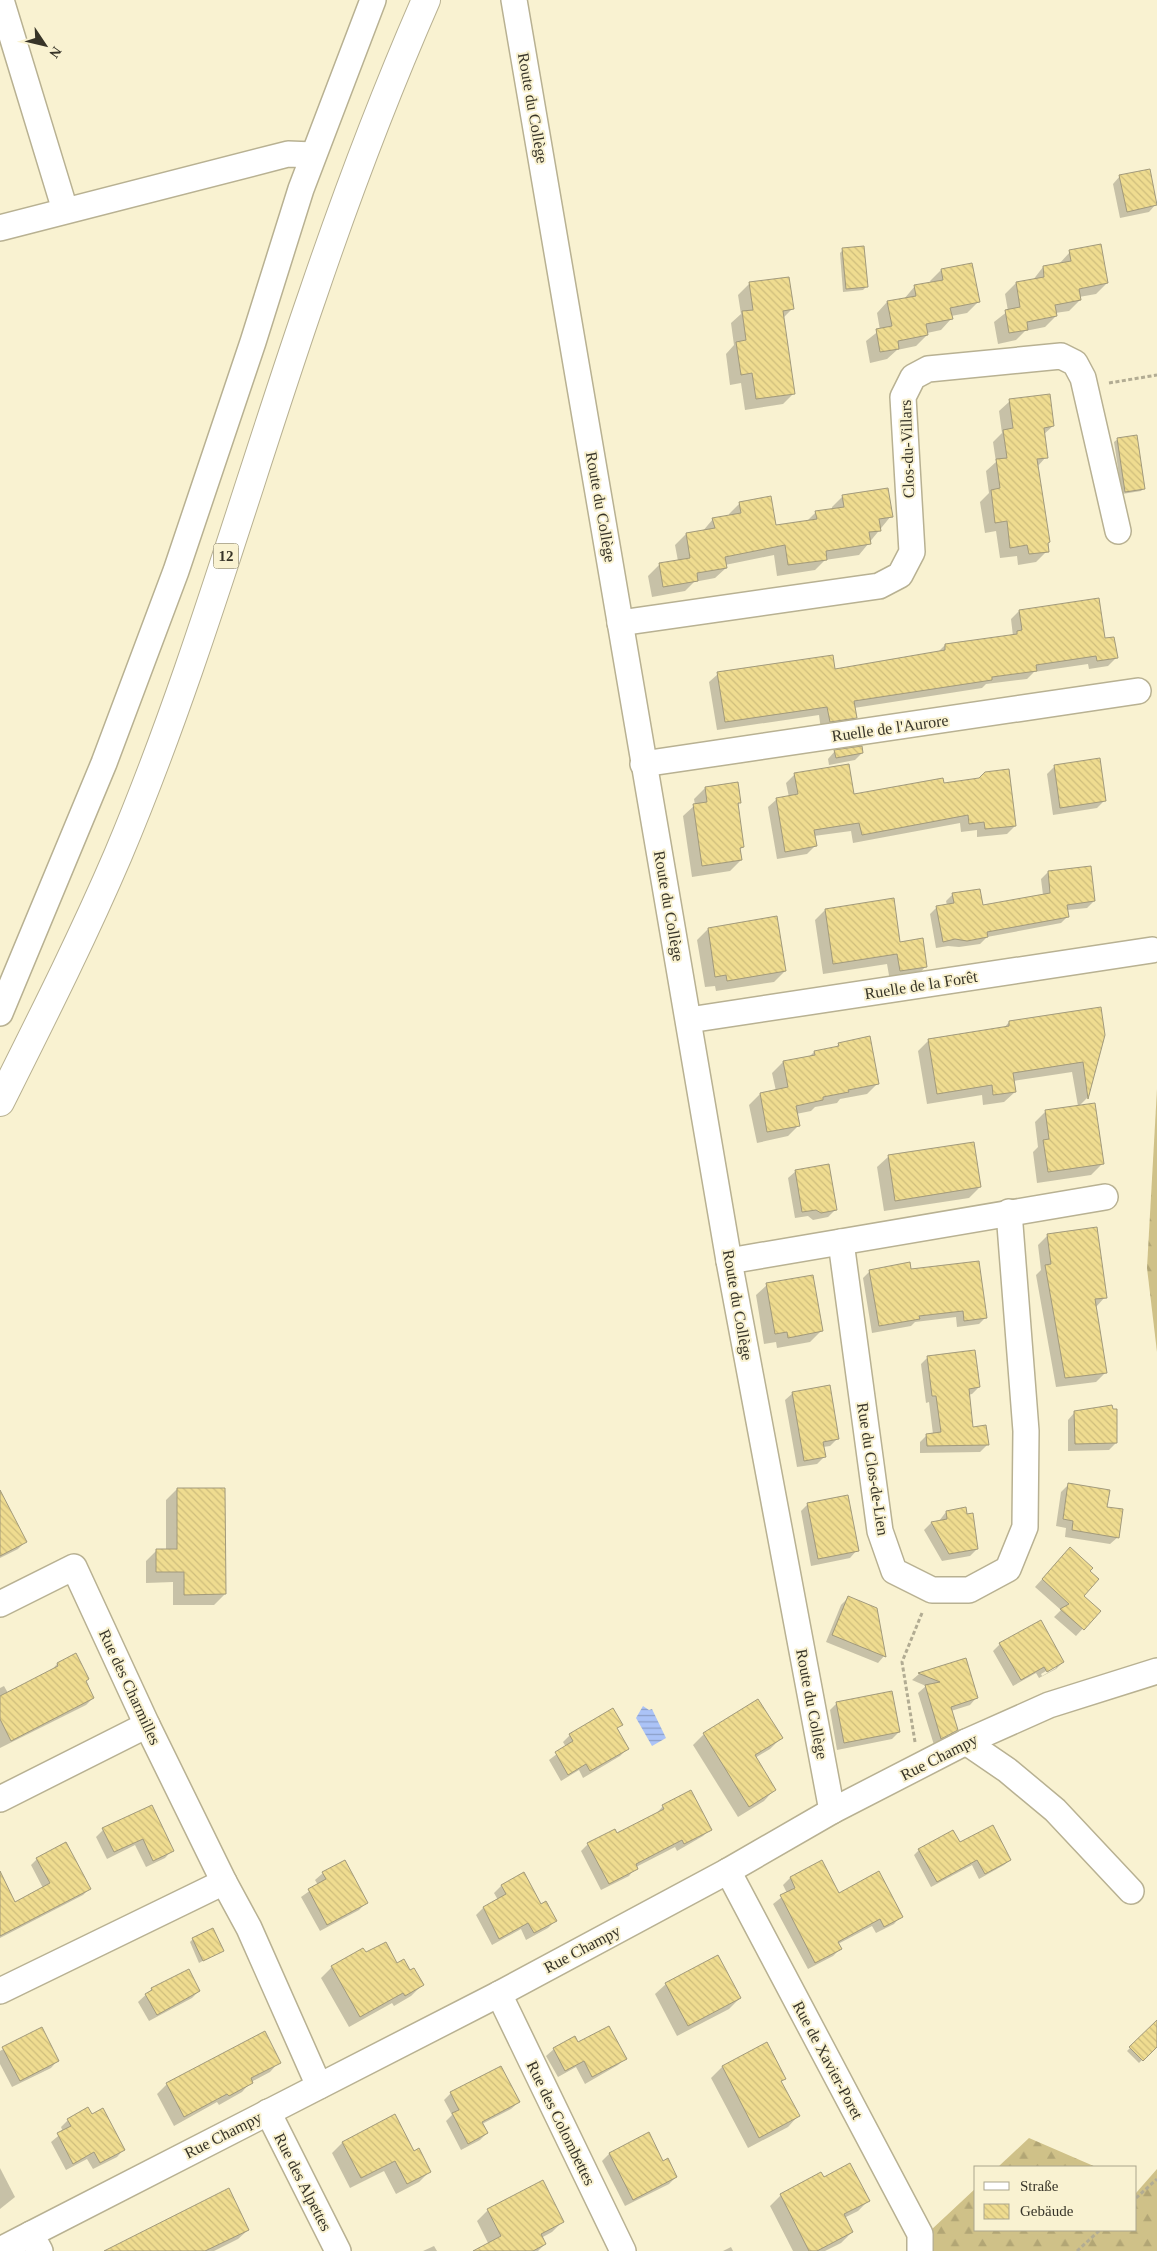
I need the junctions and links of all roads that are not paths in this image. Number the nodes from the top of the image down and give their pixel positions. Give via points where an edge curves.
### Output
1 (0, 0) edge
2 (372, 0) edge
3 (426, 0) edge
4 (516, 9) edge
5 (313, 155) junction
6 (64, 210) junction
7 (0, 228) edge
8 (1118, 531) dead end
9 (620, 623) junction
10 (1138, 691) dead end
11 (643, 764) junction
12 (1152, 950) dead end
13 (0, 1013) edge
14 (689, 1020) junction
15 (0, 1102) edge
16 (1105, 1196) dead end
17 (1009, 1212) junction
18 (841, 1242) junction
19 (729, 1261) junction
20 (0, 1604) edge
21 (1157, 1671) edge
22 (147, 1725) junction
23 (966, 1742) junction
24 (0, 1799) edge
25 (832, 1811) junction
26 (728, 1871) junction
27 (224, 1882) junction
28 (1131, 1891) dead end
29 (0, 1991) edge
30 (499, 1994) junction
31 (319, 2086) junction
32 (268, 2112) junction
33 (35, 2242) edge
34 (0, 2250) edge
35 (338, 2251) edge
36 (623, 2251) edge
37 (920, 2251) edge

1 - 6 street
2 - 5 street
3 - 15 highway, 12 via 394,74 312,294 206,616 129,826 83,934
4 - 9 street, Route du Collège
5 - 6 street via 288,154
5 - 13 street via 176,571 104,763
6 - 7 street
8 - 9 street, Clos-du-Villars via 1085,387 1075,362 1061,356 928,369 913,377 903,397 912,552 900,574 879,586
9 - 11 street, Route du Collège
10 - 11 street, Ruelle de l'Aurore
11 - 14 street, Route du Collège
12 - 14 street, Ruelle de la Forêt
14 - 19 street, Route du Collège
16 - 17 street
17 - 18 street
17 - 18 street, Rue du Clos-de-Lien via 1026,1431 1025,1527 1008,1569 969,1590 932,1590 894,1571 880,1531
18 - 19 street
19 - 25 street, Route du Collège
20 - 22 street, Rue des Charmilles via 74,1567
21 - 23 street, Rue Champy via 1049,1705
22 - 24 street
22 - 27 street, Rue des Charmilles
23 - 25 street, Rue Champy
23 - 28 street via 1007,1770 1055,1810
25 - 26 street, Rue Champy
26 - 30 street, Rue Champy
26 - 37 street, Rue de Xavier-Poret via 920,2234
27 - 29 street
27 - 31 street, Rue des Charmilles via 249,1928
30 - 31 street, Rue Champy
30 - 36 street, Rue des Colombettes
31 - 32 street, Rue Champy
32 - 33 street, Rue Champy
32 - 35 street, Rue des Alpettes
33 - 34 street, Rue Champy

